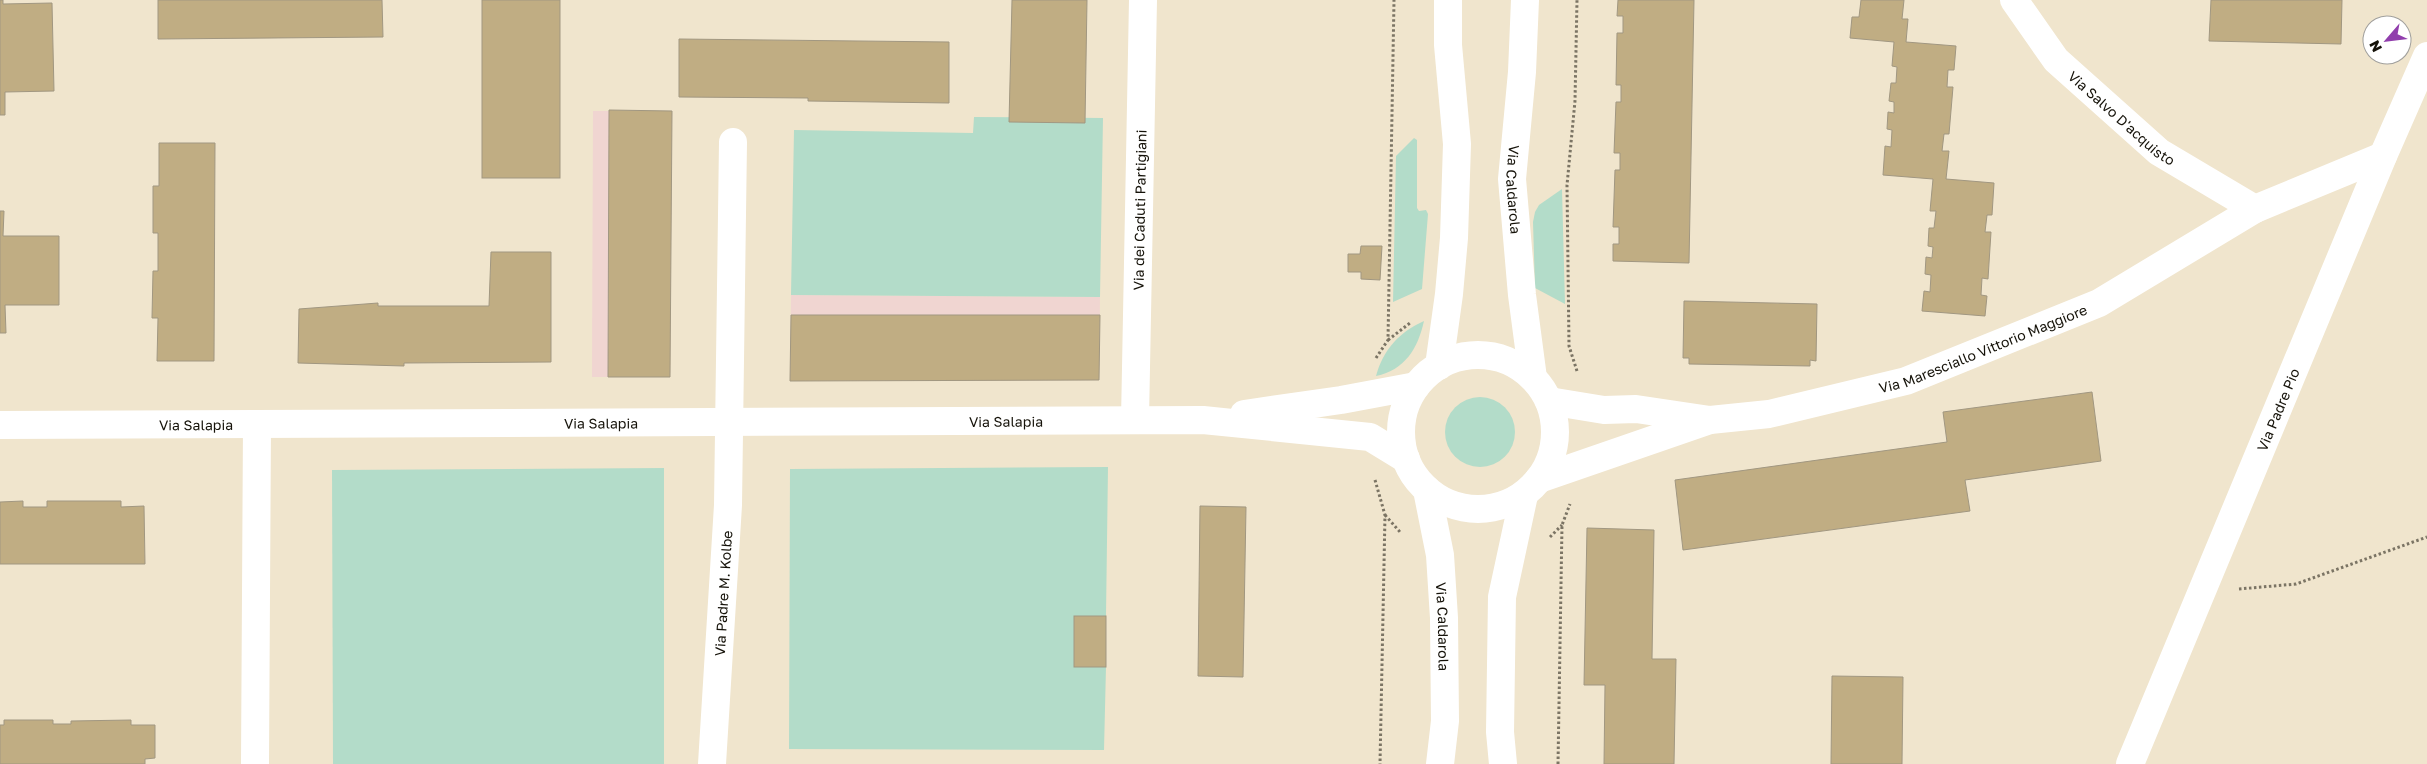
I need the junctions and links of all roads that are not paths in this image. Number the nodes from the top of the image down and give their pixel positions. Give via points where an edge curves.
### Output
1 (1143, 0) edge
2 (1448, 0) edge
3 (1526, 0) edge
4 (2014, 0) edge
5 (2427, 56) edge
6 (733, 142) dead end
7 (2383, 156) junction
8 (2255, 209) junction
9 (1438, 366) junction
10 (1533, 378) junction
11 (1416, 386) junction
12 (1548, 401) junction
13 (1136, 420) junction
14 (1203, 420) junction
15 (1710, 420) junction
16 (728, 423) junction
17 (257, 424) junction
18 (0, 425) edge
19 (1406, 459) junction
20 (1532, 487) junction
21 (1427, 490) junction
22 (255, 764) edge
23 (712, 764) edge
24 (1440, 764) edge
25 (1503, 764) edge
26 (2130, 764) edge

1 - 13 street, Via dei Caduti Partigiani
2 - 9 street via 1448,44 1457,144 1454,238
3 - 10 street, Via Caldarola via 1512,179
4 - 8 street, Via Salvo D'acquisto via 2056,60 2159,152
5 - 7 street, Via Padre Pio
6 - 16 street, Via Padre M. Kolbe
7 - 8 street, Via Maresciallo Vittorio Maggiore
7 - 26 street, Via Padre Pio
8 - 15 street, Via Maresciallo Vittorio Maggiore via 2099,303 1906,382 1769,414
9 - 10 street via 1471,355 1488,356 1520,367
9 - 11 street
10 - 12 street
11 - 14 street, Via Salapia
11 - 19 street via 1404,409 1401,434
12 - 15 street, Via Maresciallo Vittorio Maggiore
12 - 20 street via 1554,420 1555,440 1550,460
13 - 14 street, Via Salapia
13 - 16 street, Via Salapia
14 - 19 street, Via Salapia via 1370,437
15 - 20 street
16 - 17 street, Via Salapia
16 - 23 street, Via Padre M. Kolbe via 728,505
17 - 18 street, Via Salapia
17 - 22 street
19 - 21 street
20 - 21 street via 1505,504 1485,509 1464,508
20 - 25 street via 1502,597 1500,732
21 - 24 street, Via Caldarola via 1440,555 1444,618 1445,721

